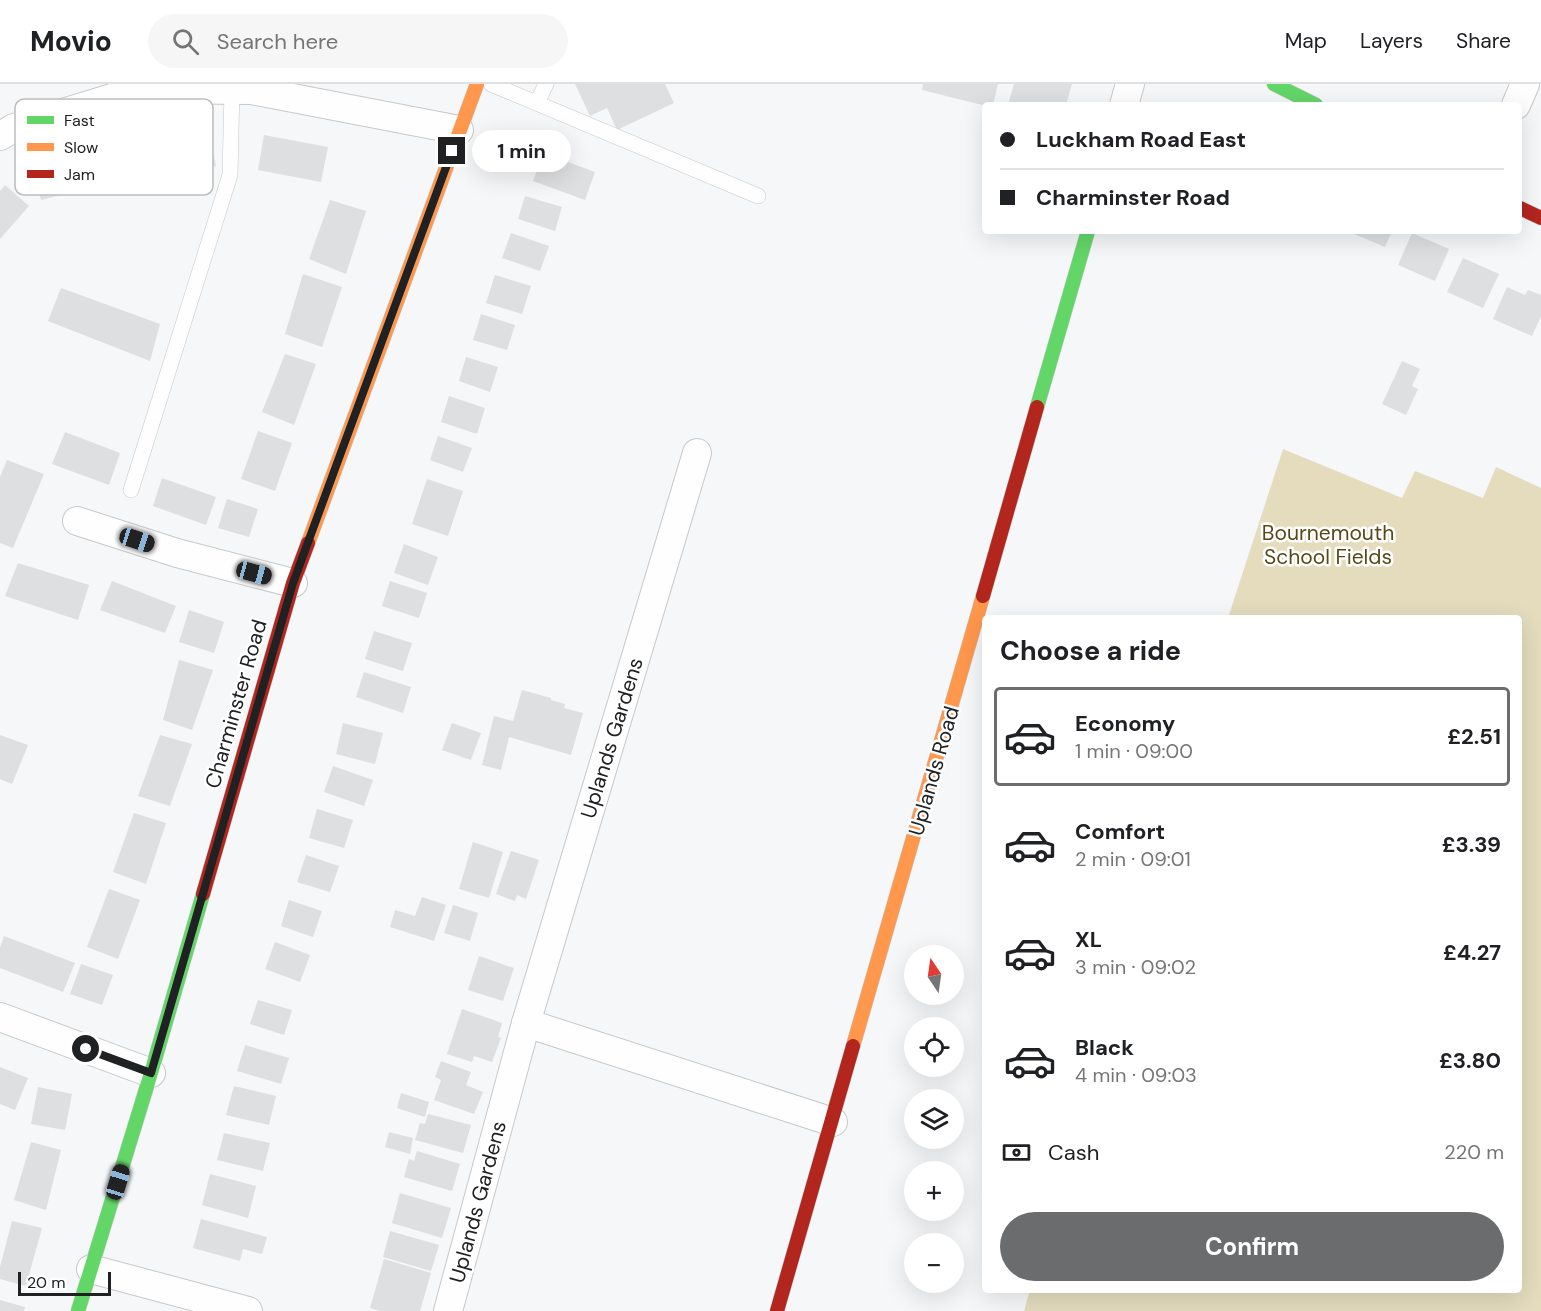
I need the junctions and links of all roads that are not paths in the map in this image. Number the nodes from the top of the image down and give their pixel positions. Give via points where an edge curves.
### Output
1 (477, 84) edge
2 (491, 84) edge
3 (546, 84) edge
4 (1130, 84) edge
5 (1274, 84) edge
6 (1525, 84) edge
7 (232, 90) junction
8 (108, 99) edge
9 (1125, 102) edge
10 (1310, 102) edge
11 (1517, 102) edge
12 (537, 103) junction
13 (15, 128) edge
14 (459, 130) junction
15 (0, 136) edge
16 (758, 196) dead end
17 (1522, 209) edge
18 (1541, 218) edge
19 (1087, 234) edge
20 (697, 453) dead end
21 (131, 490) dead end
22 (77, 521) dead end
23 (293, 583) junction
24 (0, 1017) edge
25 (526, 1023) junction
26 (151, 1073) junction
27 (833, 1122) junction
28 (91, 1269) junction
29 (78, 1311) edge
30 (248, 1311) edge
31 (448, 1311) edge
32 (777, 1311) edge

1 - 14 main road, Charminster Road
2 - 12 lane
3 - 12 lane
4 - 9 street
5 - 10 main road
6 - 11 street
7 - 8 street via 141,89
7 - 14 street via 250,90
7 - 21 lane via 230,175
12 - 16 lane
13 - 15 street
14 - 23 main road, Charminster Road
17 - 18 main road
19 - 27 main road, Uplands Road
20 - 25 street, Uplands Gardens
22 - 23 street via 177,553
23 - 26 main road, Charminster Road
24 - 26 street
25 - 27 street
25 - 31 street, Uplands Gardens
26 - 28 main road, Charminster Road
27 - 32 main road, Uplands Road
28 - 29 main road, Charminster Road
28 - 30 street

